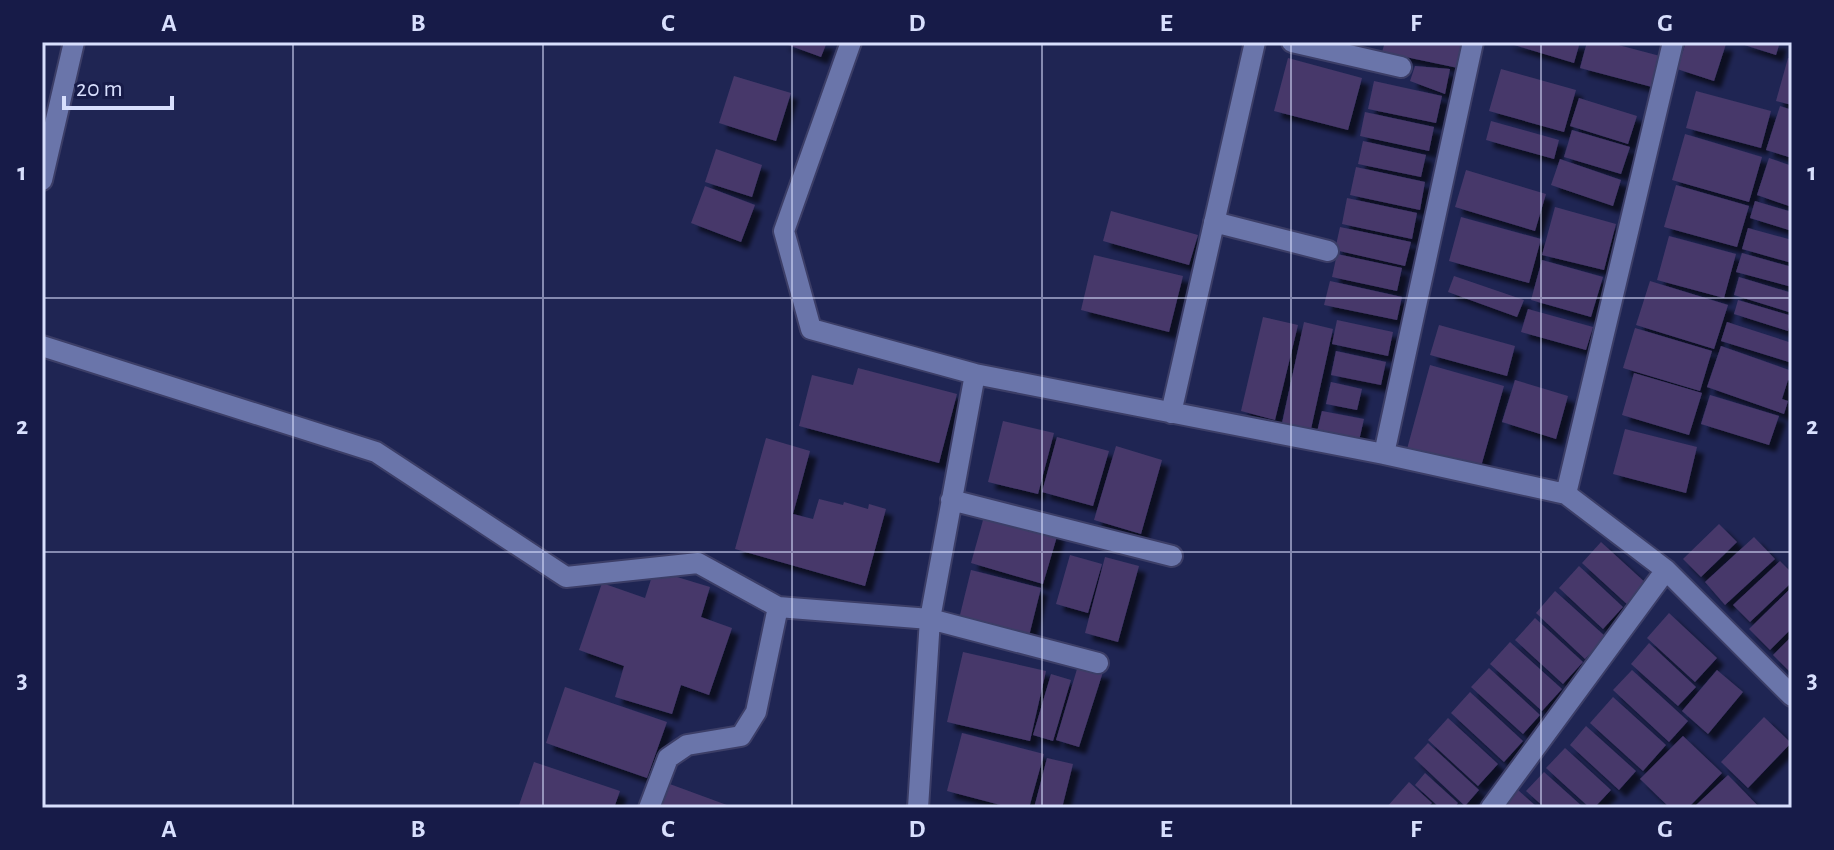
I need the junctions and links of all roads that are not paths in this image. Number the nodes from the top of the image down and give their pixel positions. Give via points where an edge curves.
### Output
1 (74, 42) edge
2 (851, 42) edge
3 (1255, 42) edge
4 (1292, 42) edge
5 (1473, 42) edge
6 (1673, 42) edge
7 (1401, 67) dead end
8 (42, 180) edge
9 (1214, 222) junction
10 (1328, 251) dead end
11 (42, 346) edge
12 (975, 374) junction
13 (1171, 413) junction
14 (1384, 454) junction
15 (1566, 494) junction
16 (951, 500) junction
17 (1172, 556) dead end
18 (1666, 570) junction
19 (778, 607) junction
20 (930, 619) junction
21 (1098, 663) dead end
22 (1792, 696) edge
23 (649, 808) edge
24 (918, 808) edge
25 (1491, 808) edge

1 - 8 street
2 - 12 street via 784,231 811,329
3 - 9 street
4 - 7 street
5 - 14 street
6 - 15 street
9 - 10 street
9 - 13 street
11 - 19 street via 376,452 566,577 698,563
12 - 13 street
12 - 16 street
13 - 14 street
14 - 15 street
15 - 18 street
16 - 17 street
16 - 20 street
18 - 22 street
18 - 25 street
19 - 20 street
19 - 23 street via 756,712 741,736 687,745 668,758
20 - 21 street
20 - 24 street

